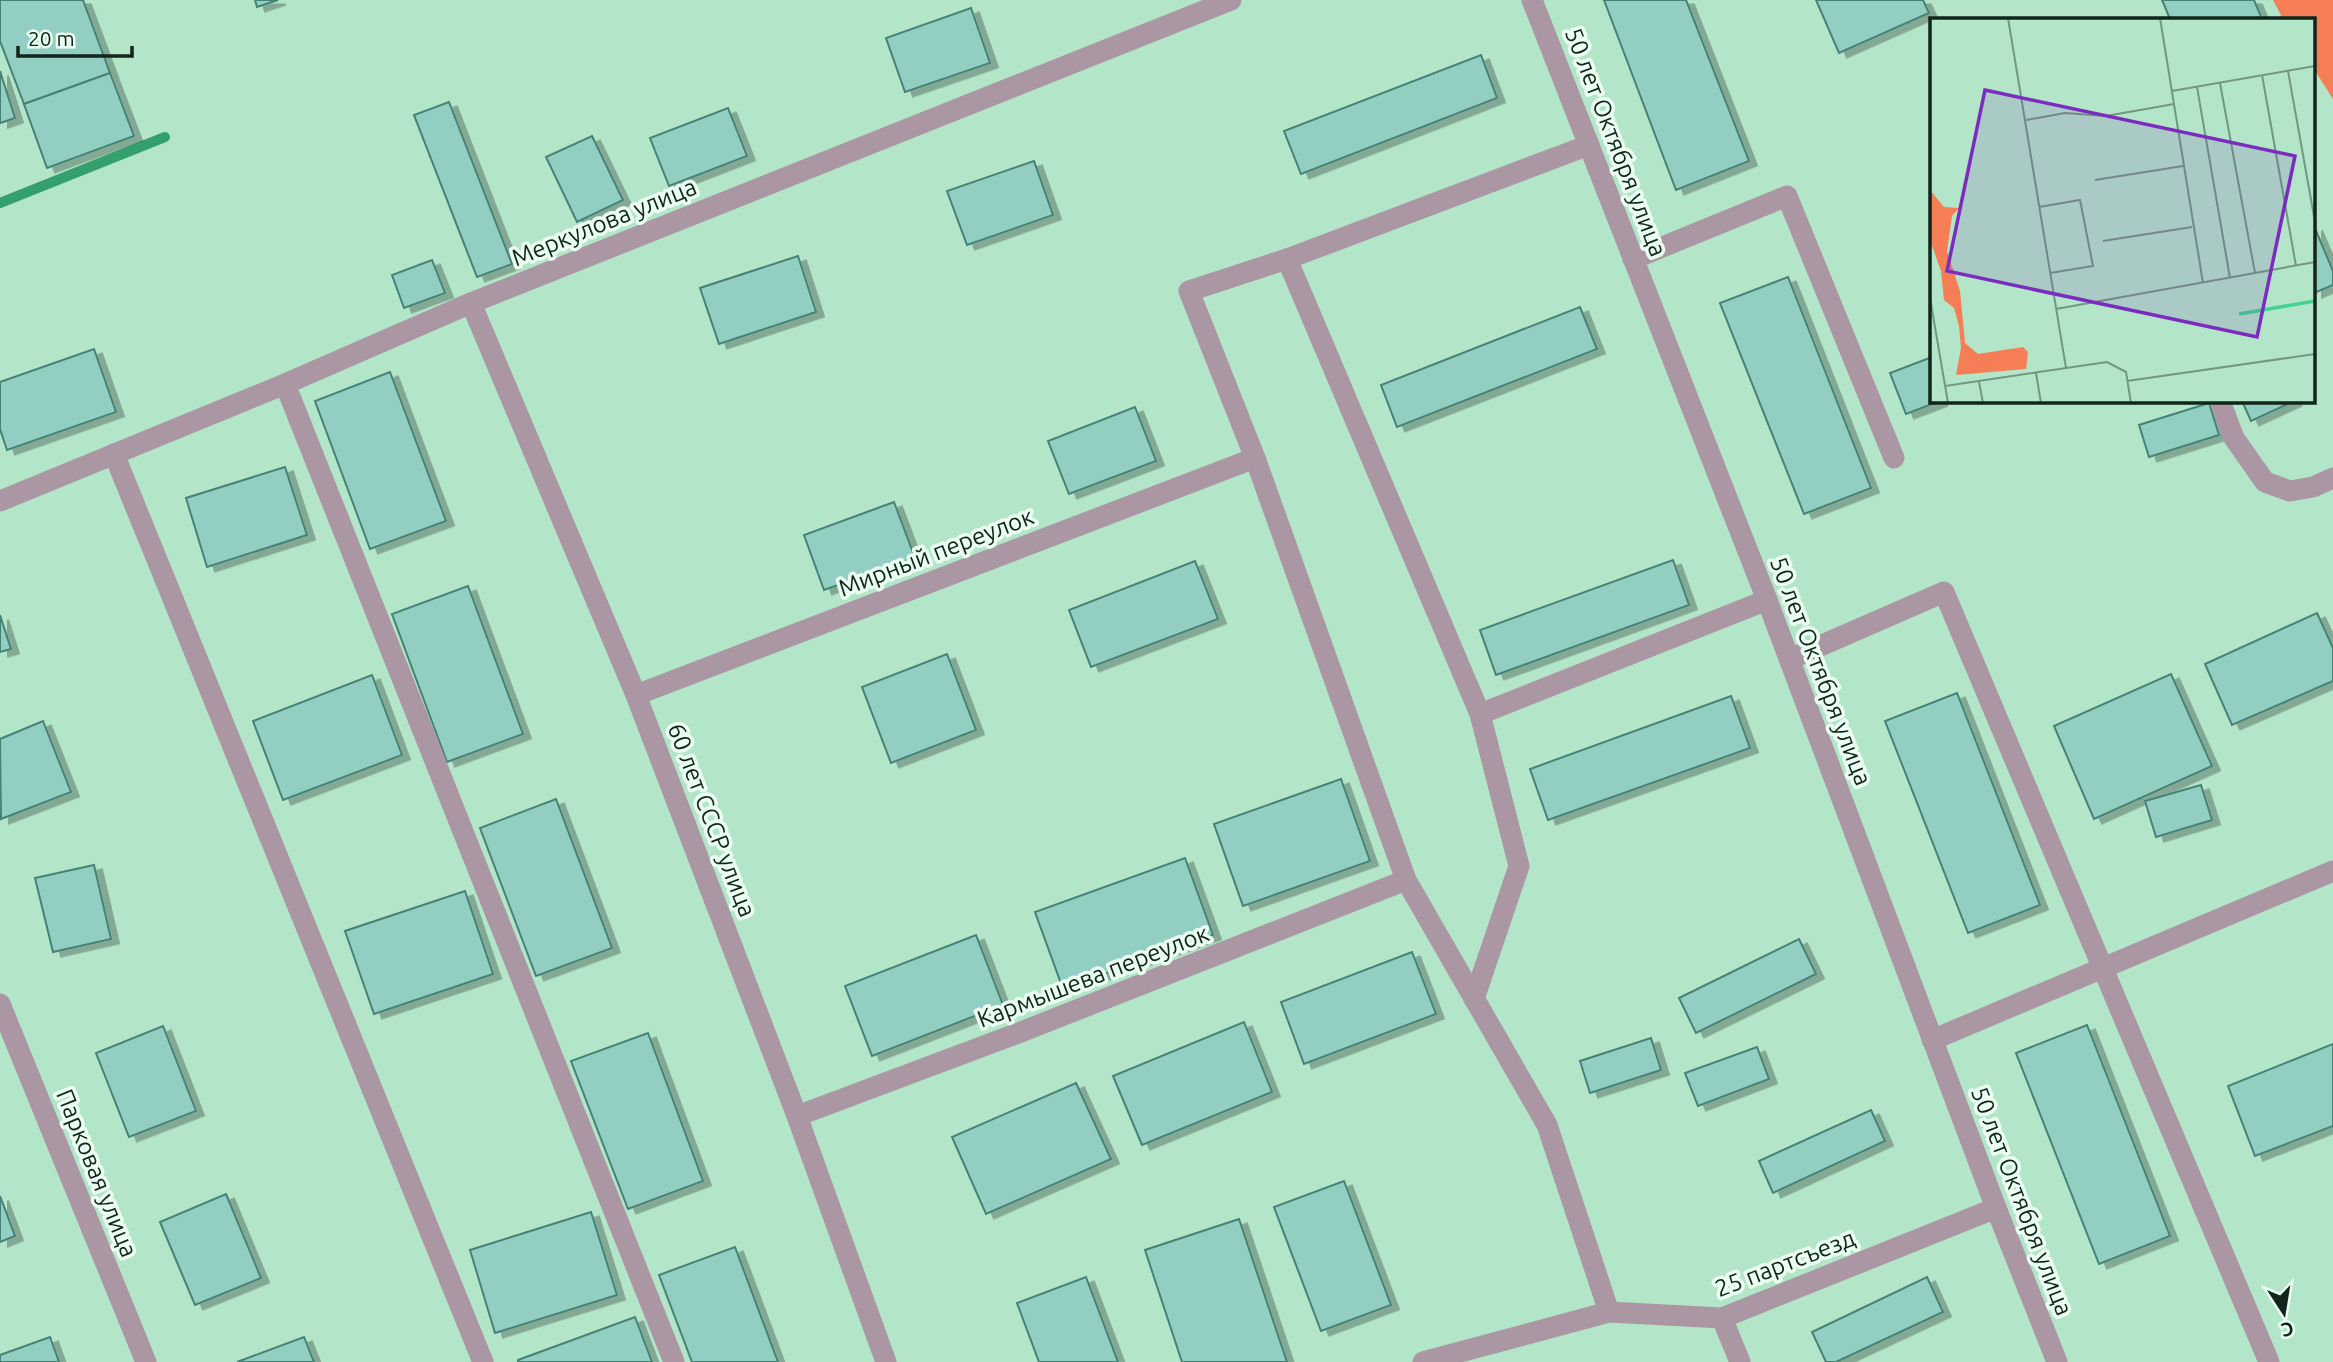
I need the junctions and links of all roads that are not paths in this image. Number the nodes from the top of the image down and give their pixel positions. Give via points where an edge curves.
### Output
1 (1231, 0) edge
2 (1532, 0) edge
3 (1589, 145) junction
4 (1633, 259) junction
5 (1287, 260) junction
6 (471, 303) junction
7 (285, 384) junction
8 (2220, 402) edge
9 (114, 454) junction
10 (1894, 457) dead end
11 (1255, 458) junction
12 (2333, 478) edge
13 (0, 501) edge
14 (1767, 600) junction
15 (1790, 659) junction
16 (636, 695) junction
17 (1480, 714) junction
18 (2333, 871) edge
19 (1406, 880) junction
20 (2103, 969) junction
21 (1474, 999) junction
22 (0, 1004) edge
23 (1933, 1040) junction
24 (797, 1116) junction
25 (1996, 1208) junction
26 (1609, 1312) junction
27 (1722, 1318) junction
28 (146, 1362) edge
29 (484, 1362) edge
30 (674, 1362) edge
31 (886, 1362) edge
32 (1423, 1362) edge
33 (1740, 1362) edge
34 (2057, 1362) edge
35 (2269, 1362) edge

1 - 6 street, Меркулова улица
2 - 3 street, 50 лет Октября улица
3 - 4 street, 50 лет Октября улица
3 - 5 street
4 - 10 street via 1787,196
4 - 14 street, 50 лет Октября улица
5 - 11 street via 1189,291
5 - 17 street
6 - 7 street, Меркулова улица
6 - 16 street, 60 лет СССР улица
7 - 9 street, Меркулова улица
7 - 30 street
8 - 12 street via 2234,438 2265,482 2290,491
9 - 13 street, Меркулова улица
9 - 29 street
11 - 16 street, Мирный переулок
11 - 19 street
14 - 15 street, 50 лет Октября улица
14 - 17 street
15 - 20 street via 1944,592
15 - 23 street, 50 лет Октября улица
16 - 24 street, 60 лет СССР улица
17 - 21 street via 1519,866
18 - 20 street
19 - 21 street
19 - 24 street, Кармышева переулок
20 - 23 street
20 - 35 street
21 - 26 street via 1547,1125
22 - 28 street, Парковая улица
23 - 25 street, 50 лет Октября улица
24 - 31 street, 60 лет СССР улица
25 - 27 street, 25 партсъезд
25 - 34 street, 50 лет Октября улица
26 - 27 street, 25 партсъезд
26 - 32 street, 25 партсъезд
27 - 33 street

